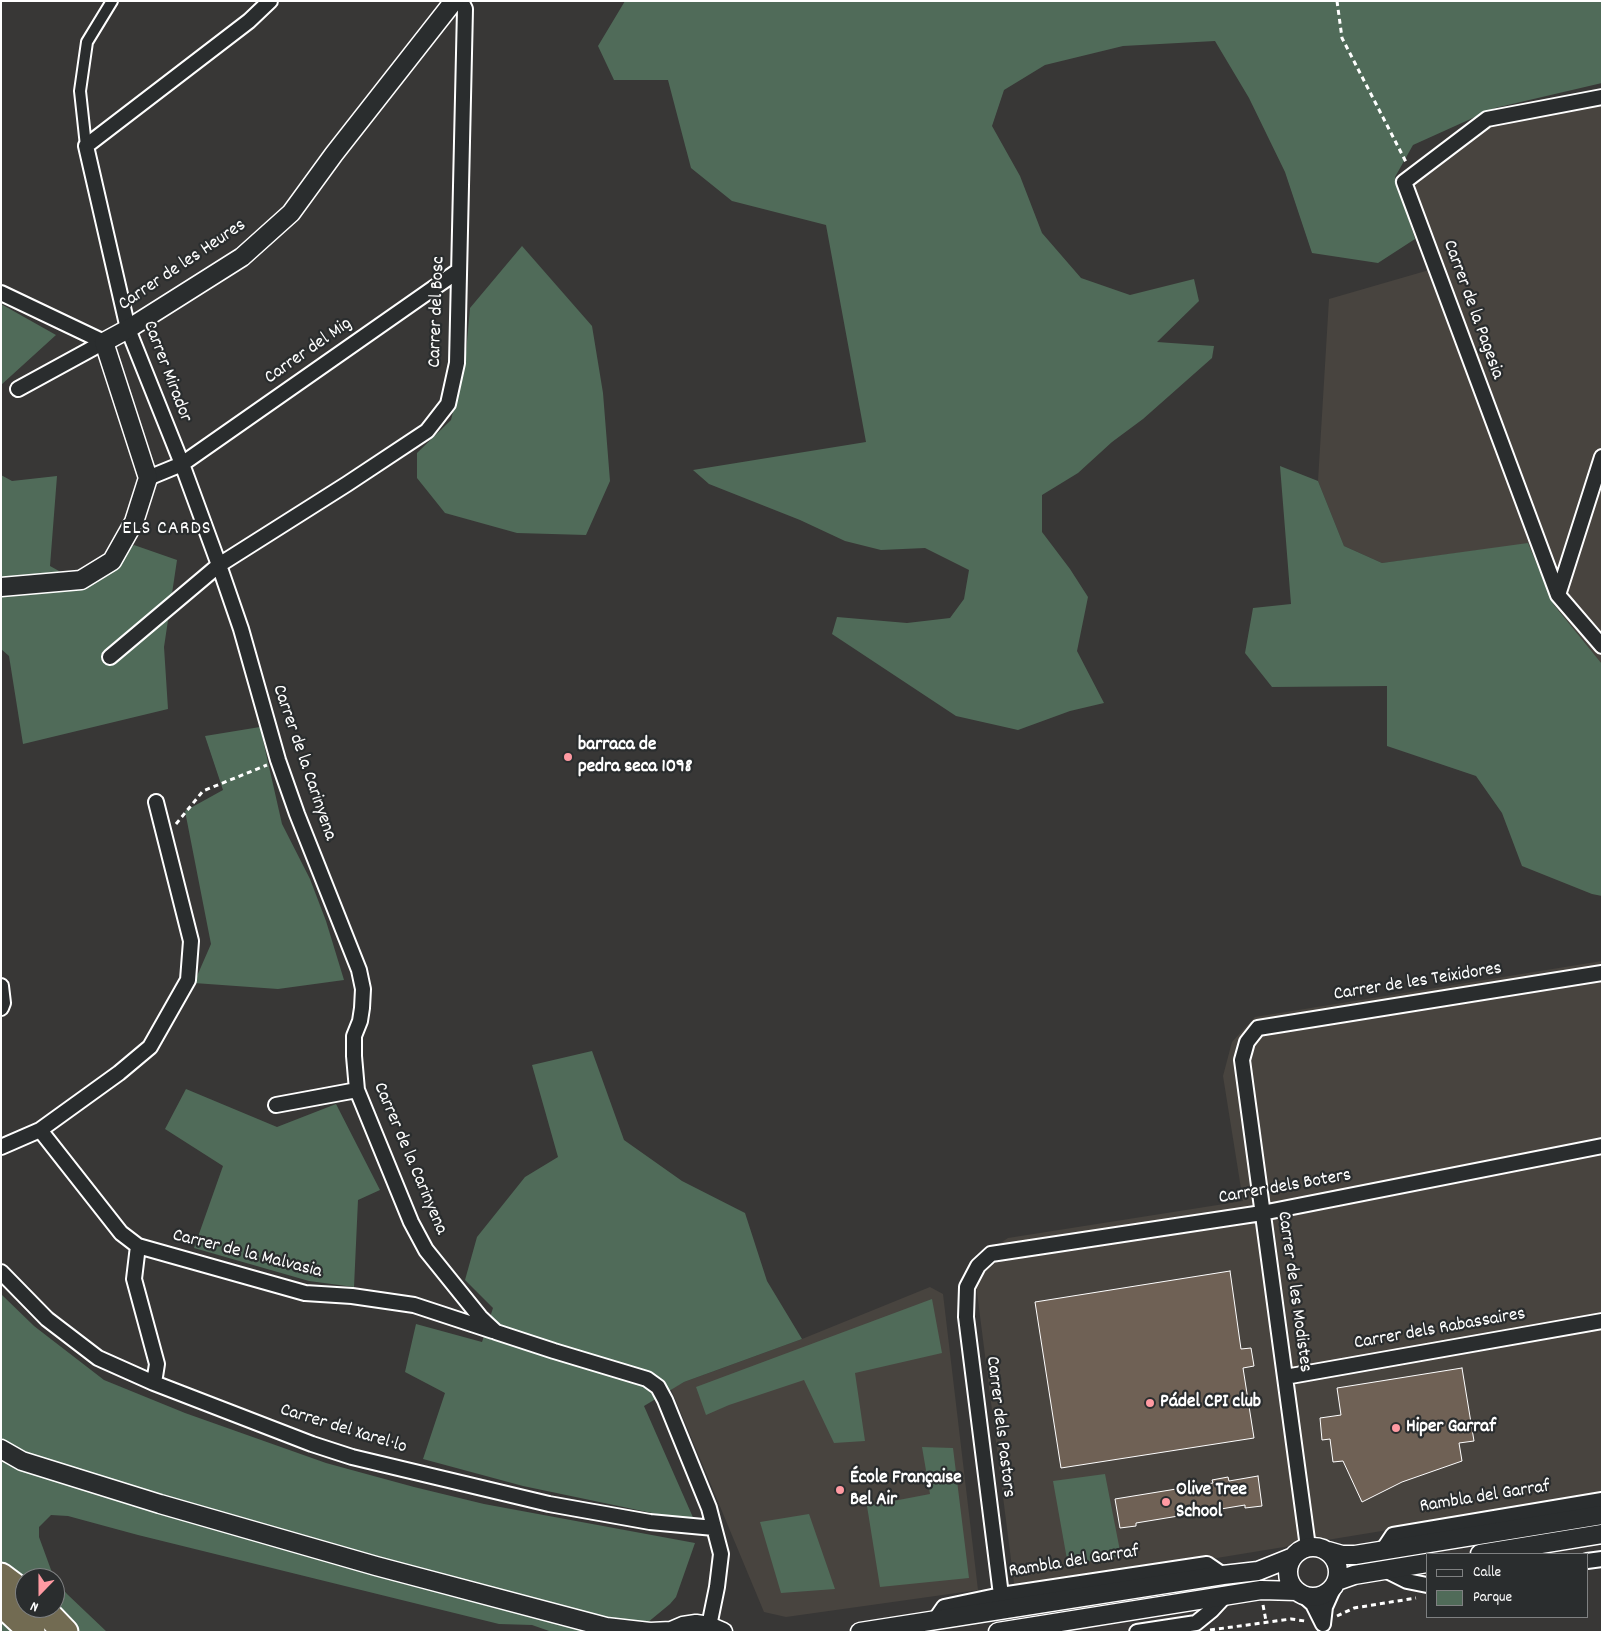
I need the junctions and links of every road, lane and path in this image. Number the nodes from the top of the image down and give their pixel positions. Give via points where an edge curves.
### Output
1 (112, 1) edge
2 (270, 1) edge
3 (454, 1) edge
4 (461, 1) edge
5 (1337, 1) edge
6 (1602, 96) edge
7 (86, 146) junction
8 (1413, 175) junction
9 (458, 271) junction
10 (1, 293) edge
11 (128, 329) junction
12 (104, 342) junction
13 (18, 389) dead end
14 (1602, 457) edge
15 (182, 464) junction
16 (148, 478) junction
17 (219, 566) junction
18 (1, 587) edge
19 (1558, 595) junction
20 (1602, 646) edge
21 (110, 657) dead end
22 (278, 760) junction
23 (156, 802) dead end
24 (165, 838) junction
25 (1602, 972) edge
26 (1, 986) edge
27 (1, 1008) edge
28 (1247, 1042) joint
29 (357, 1090) junction
30 (276, 1105) dead end
31 (40, 1130) junction
32 (1602, 1146) edge
33 (1, 1147) edge
34 (1262, 1213) junction
35 (138, 1246) junction
36 (978, 1266) joint
37 (1, 1272) edge
38 (1602, 1321) edge
39 (496, 1332) junction
40 (1285, 1377) junction
41 (154, 1383) junction
42 (1, 1448) edge
43 (1602, 1500) edge
44 (1602, 1515) edge
45 (714, 1528) junction
46 (1602, 1534) edge
47 (1308, 1547) junction
48 (1383, 1550) junction
49 (1328, 1551) junction
50 (1486, 1553) edge
51 (1293, 1557) junction
52 (1602, 1559) edge
53 (1588, 1561) edge
54 (1426, 1563) edge
55 (1384, 1570) junction
56 (1223, 1575) junction
57 (1, 1576) edge
58 (1335, 1585) junction
59 (1426, 1585) edge
60 (15, 1586) edge
61 (1300, 1594) junction
62 (1001, 1596) junction
63 (1225, 1596) junction
64 (1, 1603) edge
65 (52, 1618) edge
66 (935, 1620) junction
67 (608, 1629) edge
68 (716, 1629) edge
69 (670, 1631) edge
70 (32, 1632) edge
71 (65, 1632) edge
72 (860, 1632) edge
73 (998, 1632) edge
74 (1137, 1632) edge

1 - 7 street via 87,42 80,91
2 - 7 street via 249,21
3 - 11 street, Carrer de les Heures via 291,212 242,257
4 - 9 street, Carrer del Bosc via 465,9
5 - 8 path via 1342,38
6 - 8 street via 1487,119
7 - 11 street, Carrer Mirador
8 - 19 street, Carrer de la Pagesia via 1404,182
9 - 15 street, Carrer del Mig
9 - 17 street, Carrer del Bosc via 457,363 448,404 427,430
10 - 12 street
11 - 12 street, Carrer de les Heures
11 - 15 street, Carrer Mirador
12 - 13 street, Carrer de les Heures
12 - 16 street
14 - 19 street
15 - 16 street, Carrer del Mig
15 - 17 street, Carrer de la Carinyena
16 - 18 street via 134,522 112,561 81,580
17 - 21 street, Carrer del Bosc
17 - 22 street, Carrer de la Carinyena via 241,629
19 - 20 street, Carrer de la Pagesia
22 - 24 path via 203,791
22 - 29 street, Carrer de la Carinyena via 359,970 363,989 360,1021 354,1036
23 - 24 street
24 - 31 street via 191,941 188,980 150,1047
25 - 28 street, Carrer de les Teixidores via 1258,1028
26 - 27 street
28 - 34 street, Carrer de les Modistes via 1242,1060
29 - 30 street
29 - 39 street, Carrer de la Carinyena via 395,1186 426,1250
31 - 33 street
31 - 35 street, Carrer de la Malvasia via 121,1234
32 - 34 street, Carrer dels Boters
34 - 36 street, Carrer dels Boters via 991,1254
34 - 40 street, Carrer de les Modistes
35 - 39 street, Carrer de la Malvasia via 305,1293 414,1305
35 - 41 street via 134,1279 157,1364
36 - 62 street, Carrer dels Pastors via 967,1287 966,1317
37 - 41 street, Carrer del Xarel·lo via 47,1319 98,1358
38 - 40 street, Carrer dels Rabassaires
39 - 45 street, Carrer de la Carinyena via 647,1379 658,1386 700,1484
40 - 47 street, Carrer de les Modistes
41 - 45 street, Carrer del Xarel·lo via 312,1444 352,1456 549,1504 650,1522
42 - 67 street via 22,1461 160,1504
43 - 48 street, Rambla del Garraf via 1393,1535
44 - 48 street, Rambla del Garraf
45 - 68 street, Carrer de la Carinyena via 721,1554
46 - 50 street
47 - 49 street
47 - 51 street
48 - 49 street, Rambla del Garraf via 1355,1555
49 - 58 street via 1339,1570
51 - 56 street, Rambla del Garraf via 1258,1571
51 - 61 street via 1288,1571 1291,1584
52 - 53 street
54 - 55 street
55 - 58 street via 1354,1575
55 - 59 street via 1407,1581
56 - 62 street, Rambla del Garraf via 1207,1564
56 - 66 street, Rambla del Garraf
57 - 60 highway
58 - 61 street via 1323,1596 1314,1598
58 - 61 street via 1325,1608 1323,1624 1313,1604
61 - 63 street via 1260,1590
62 - 66 street, Rambla del Garraf via 944,1607
63 - 73 street
63 - 74 street via 1196,1624
64 - 70 highway
65 - 71 highway
66 - 72 street, Rambla del Garraf
67 - 69 street
68 - 69 street via 690,1625

